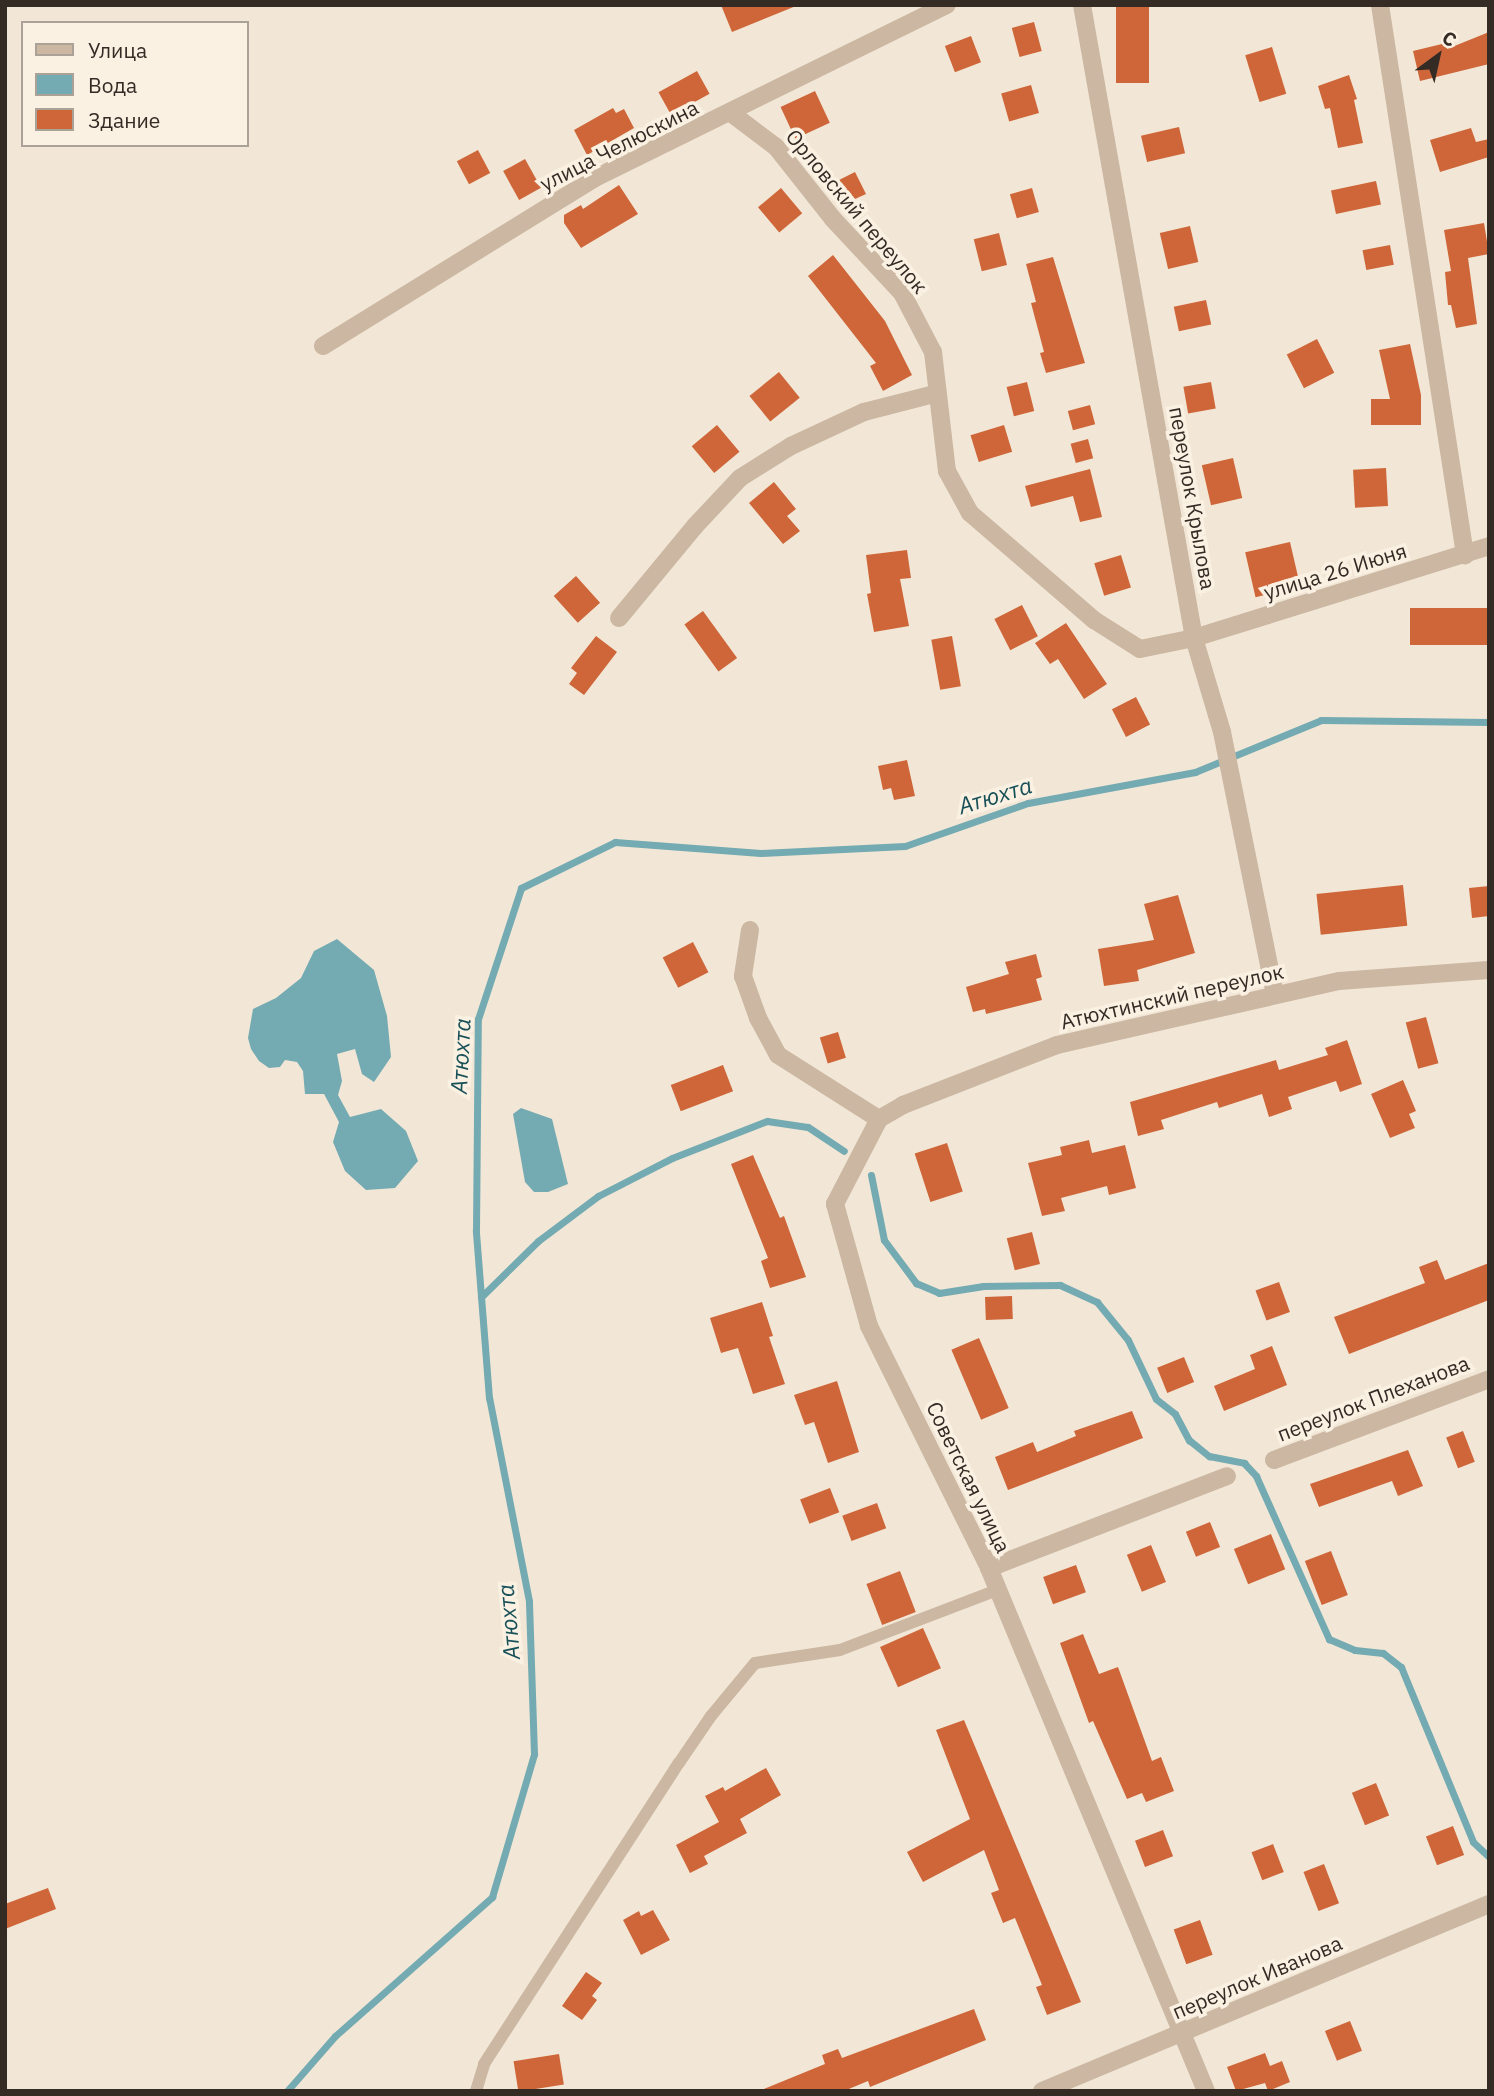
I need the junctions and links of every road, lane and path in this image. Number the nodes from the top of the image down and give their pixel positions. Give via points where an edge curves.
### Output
1 (947, 5) edge
2 (1082, 5) edge
3 (1380, 5) edge
4 (731, 113) junction
5 (323, 346) dead end
6 (938, 393) junction
7 (1489, 546) edge
8 (1465, 555) junction
9 (620, 618) dead end
10 (1194, 638) junction
11 (750, 930) dead end
12 (1489, 970) edge
13 (1275, 995) junction
14 (879, 1119) junction
15 (1489, 1379) edge
16 (1274, 1460) dead end
17 (1227, 1476) dead end
18 (989, 1568) junction
19 (997, 1590) junction
20 (1489, 1904) edge
21 (1181, 2033) junction
22 (476, 2091) edge
23 (1042, 2091) edge
24 (1206, 2091) edge

1 - 4 street, улица Челюскина
2 - 10 street, переулок Крылова
3 - 8 street
4 - 5 street, улица Челюскина via 595,178
4 - 6 street, Орловский переулок via 776,147 833,219 902,293 933,352
6 - 9 street via 863,412 791,446 740,478
6 - 10 street, Орловский переулок via 947,471 970,513 1094,620 1140,649
7 - 8 street, улица 26 Июня
8 - 10 street, улица 26 Июня
10 - 13 street, переулок Крылова via 1223,732
11 - 14 street via 743,976 778,1055
12 - 13 street, Атюхтинский переулок via 1339,981
13 - 14 street, Атюхтинский переулок via 1057,1045 903,1105
14 - 18 street, Советская улица via 835,1204 869,1326
15 - 16 street, переулок Плеханова
17 - 18 street
18 - 19 street, Советская улица
19 - 21 street, Советская улица
19 - 22 lane via 840,1650 755,1663 710,1716 679,1763 484,2064
20 - 21 street, переулок Иванова
21 - 23 street, переулок Иванова
21 - 24 street, Советская улица

